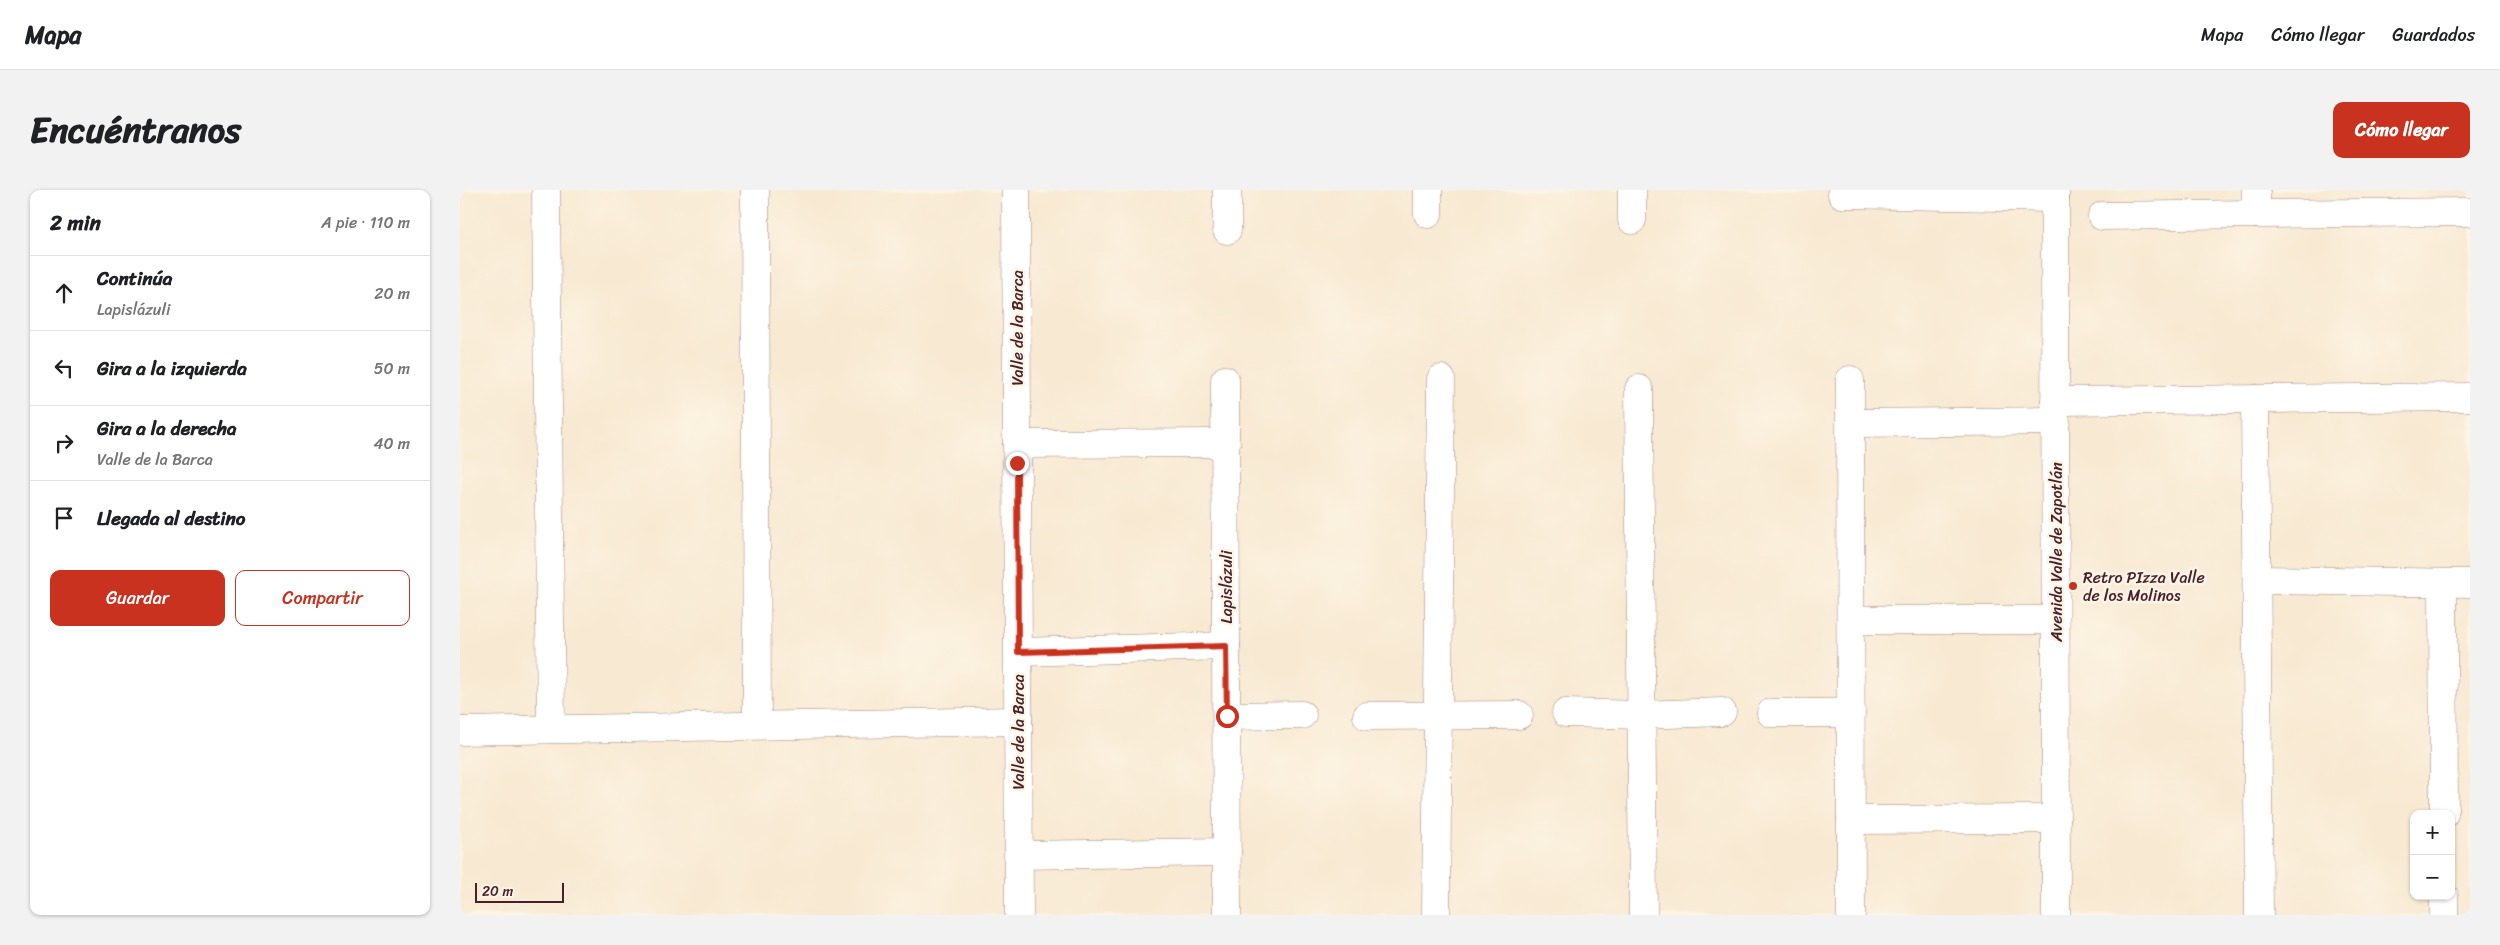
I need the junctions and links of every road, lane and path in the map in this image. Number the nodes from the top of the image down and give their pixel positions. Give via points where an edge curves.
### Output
1 (546, 190) edge
2 (756, 190) edge
3 (1016, 190) edge
4 (1227, 190) edge
5 (1632, 190) edge
6 (1842, 192) edge
7 (2055, 194) edge
8 (2256, 202) edge
9 (2470, 212) edge
10 (2102, 216) dead end
11 (1632, 220) dead end
12 (1227, 230) dead end
13 (1441, 379) dead end
14 (1226, 380) dead end
15 (1850, 380) dead end
16 (1639, 389) dead end
17 (2470, 397) edge
18 (2255, 399) junction
19 (2056, 411) junction
20 (1850, 423) junction
21 (1226, 443) junction
22 (1017, 444) junction
23 (2258, 580) junction
24 (2443, 583) junction
25 (2470, 583) edge
26 (1851, 620) junction
27 (2055, 620) junction
28 (1226, 646) junction
29 (1018, 652) junction
30 (1722, 712) dead end
31 (1851, 712) junction
32 (1566, 713) dead end
33 (1772, 713) dead end
34 (1302, 715) dead end
35 (1519, 715) dead end
36 (1641, 715) junction
37 (1227, 716) junction
38 (1367, 716) dead end
39 (1438, 716) junction
40 (1018, 721) junction
41 (757, 725) junction
42 (550, 729) junction
43 (460, 730) edge
44 (2444, 810) edge
45 (1851, 820) junction
46 (2056, 820) junction
47 (1227, 852) junction
48 (1018, 855) junction
49 (2444, 900) edge
50 (1019, 915) edge
51 (1227, 915) edge
52 (1436, 915) edge
53 (1643, 915) edge
54 (1851, 915) edge
55 (2056, 915) edge
56 (2259, 915) edge
57 (2444, 915) edge

1 - 42 street
2 - 41 street
3 - 22 street, Valle de la Barca
4 - 12 street
5 - 11 street
6 - 7 street
7 - 19 street, Avenida Valle de Zapotlán
8 - 9 street
8 - 10 street
13 - 39 street
14 - 21 street, Lapislázuli
15 - 20 street
16 - 36 street
17 - 18 street
18 - 19 street
18 - 23 street
19 - 20 street
19 - 27 street, Avenida Valle de Zapotlán
20 - 26 street
21 - 22 street
21 - 28 street, Lapislázuli
22 - 29 street, Valle de la Barca
23 - 24 street
23 - 56 street
24 - 25 street
24 - 44 street
26 - 27 street
26 - 31 street
27 - 46 street, Avenida Valle de Zapotlán
28 - 29 street
28 - 37 street, Lapislázuli
29 - 40 street, Valle de la Barca
30 - 36 street
31 - 33 street
31 - 45 street
32 - 36 street
34 - 37 street
35 - 39 street
36 - 53 street
37 - 47 street, Lapislázuli
38 - 39 street
39 - 52 street
40 - 41 street
40 - 48 street, Valle de la Barca
41 - 42 street
42 - 43 street
45 - 46 street
45 - 54 street
46 - 55 street, Avenida Valle de Zapotlán
47 - 48 street
47 - 51 street, Lapislázuli
48 - 50 street, Valle de la Barca
49 - 57 street

